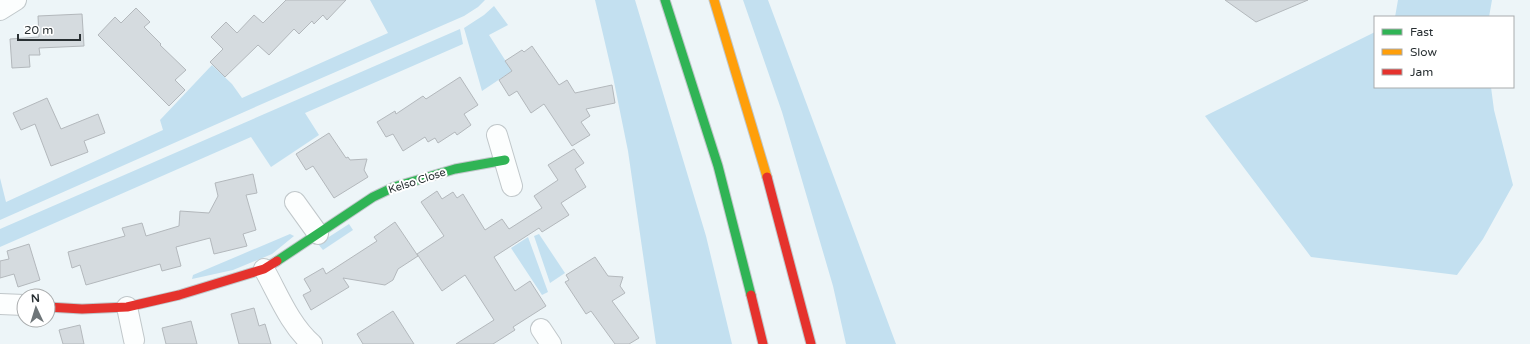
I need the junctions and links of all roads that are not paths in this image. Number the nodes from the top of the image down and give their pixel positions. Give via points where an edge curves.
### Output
1 (16, 0) edge
2 (665, 0) edge
3 (714, 0) edge
4 (0, 10) edge
5 (497, 134) dead end
6 (505, 160) junction
7 (512, 186) dead end
8 (295, 202) dead end
9 (318, 234) junction
10 (264, 269) junction
11 (0, 304) edge
12 (16, 305) edge
13 (56, 307) edge
14 (127, 307) junction
15 (134, 340) dead end
16 (312, 344) edge
17 (763, 344) edge
18 (811, 344) edge

1 - 4 street
2 - 17 main road via 718,166
3 - 18 main road via 763,160
5 - 6 street
6 - 7 street
6 - 9 main road, Kelso Close via 455,169 394,186
8 - 9 street
9 - 10 main road, Kelso Close
10 - 14 main road, Kelso Close via 179,295
10 - 16 street via 295,323
11 - 12 street
13 - 14 main road, Kelso Close
14 - 15 street

